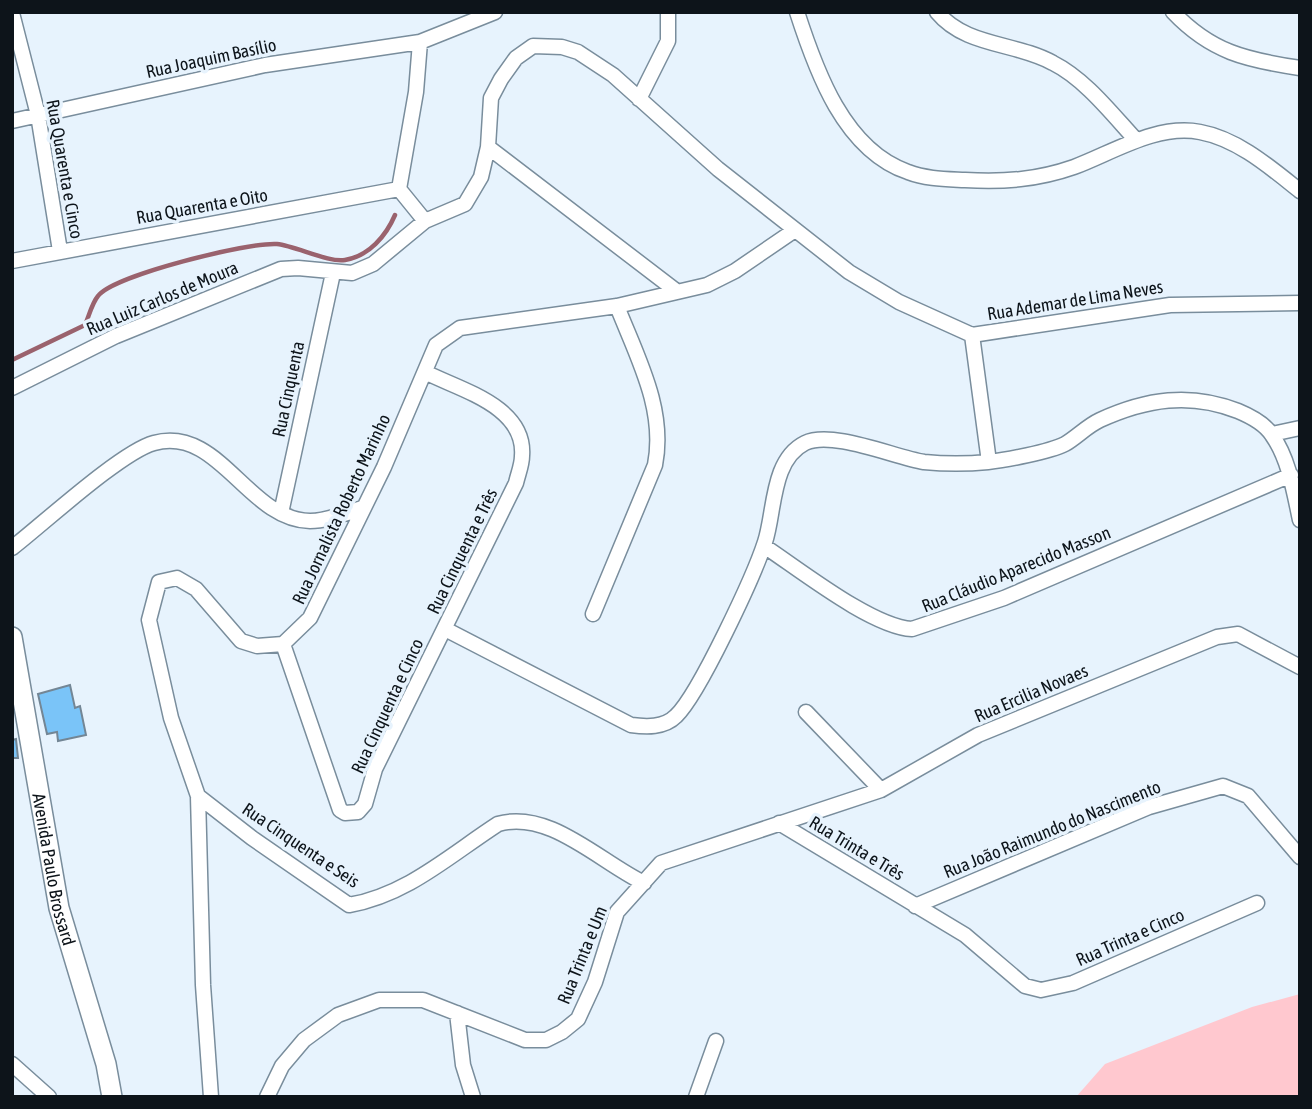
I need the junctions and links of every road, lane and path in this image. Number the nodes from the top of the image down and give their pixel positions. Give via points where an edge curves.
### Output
1 (495, 12) edge
2 (668, 12) edge
3 (797, 12) edge
4 (937, 12) edge
5 (1173, 12) edge
6 (12, 13) edge
7 (419, 42) junction
8 (1300, 68) edge
9 (639, 99) junction
10 (38, 115) junction
11 (12, 121) edge
12 (1136, 140) junction
13 (488, 147) junction
14 (399, 189) junction
15 (1300, 191) edge
16 (425, 221) junction
17 (794, 230) junction
18 (60, 251) junction
19 (12, 261) edge
20 (333, 273) junction
21 (675, 290) junction
22 (1300, 303) edge
23 (617, 306) junction
24 (972, 335) junction
25 (425, 372) junction
26 (12, 388) edge
27 (1300, 428) edge
28 (1272, 434) junction
29 (989, 462) junction
30 (1291, 475) junction
31 (362, 508) junction
32 (281, 513) junction
33 (1300, 520) edge
34 (764, 546) junction
35 (12, 548) edge
36 (593, 614) dead end
37 (445, 629) junction
38 (12, 637) edge
39 (283, 644) junction
40 (1300, 667) edge
41 (806, 712) dead end
42 (881, 790) junction
43 (198, 796) junction
44 (779, 823) junction
45 (1300, 857) edge
46 (644, 883) junction
47 (1257, 903) dead end
48 (915, 905) junction
49 (457, 1013) junction
50 (716, 1041) dead end
51 (12, 1064) edge
52 (48, 1097) edge
53 (112, 1097) edge
54 (211, 1097) edge
55 (267, 1097) edge
56 (473, 1097) edge
57 (696, 1097) edge

1 - 7 street, Rua Joaquim Basílio
2 - 9 street via 668,41
3 - 12 street via 832,100 876,154 908,173 928,178 1022,181 1065,170
4 - 12 street via 963,35 1034,53 1056,64
5 - 8 street via 1195,35 1226,52
6 - 10 street, Rua Quarenta e Cinco
7 - 10 street, Rua Joaquim Basílio via 265,65
7 - 14 street via 416,92
9 - 13 street, Rua Ademar de Lima Neves via 578,52 533,46 516,58 491,98
9 - 17 street, Rua Ademar de Lima Neves
10 - 11 street, Rua Joaquim Basílio
10 - 18 street, Rua Quarenta e Cinco
12 - 15 street via 1169,132 1200,132 1246,150
13 - 16 street, Rua Luiz Carlos de Moura via 477,187 465,204
13 - 21 street
14 - 16 street
14 - 18 street, Rua Quarenta e Oito
16 - 20 street, Rua Luiz Carlos de Moura via 373,264 352,273
17 - 21 street, Rua Jornalista Roberto Marinho via 716,281
17 - 24 street, Rua Ademar de Lima Neves via 849,272 899,302
18 - 19 street, Rua Quarenta e Oito
20 - 26 street, Rua Luiz Carlos de Moura via 281,269 116,336
20 - 32 street, Rua Cinquenta
21 - 23 street, Rua Jornalista Roberto Marinho
22 - 24 street, Rua Ademar de Lima Neves via 1170,305
23 - 25 street, Rua Jornalista Roberto Marinho via 460,328 436,345
23 - 36 street via 654,404 660,440 655,465
24 - 29 street
25 - 31 street, Rua Jornalista Roberto Marinho
25 - 37 street, Rua Cinquenta e Três via 502,410 514,423 523,455 516,483
27 - 28 street
28 - 29 street via 1251,417 1228,407 1202,399 1174,398 1099,421 1063,445
28 - 30 street
29 - 34 street via 925,462 827,439 805,443 776,483
30 - 33 street
30 - 34 street, Rua Cláudio Aparecido Masson via 1004,598 912,629 873,617
31 - 32 street via 312,521
31 - 39 street, Rua Jornalista Roberto Marinho via 310,618
32 - 35 street via 197,445 164,441 151,443 125,459
34 - 37 street, Rua Cinquenta e Três via 706,669 676,716 664,724 631,725
37 - 39 street, Rua Cinquenta e Cinco via 375,769 365,804 352,814 341,810
38 - 53 main road, Avenida Paulo Brossard via 59,908
39 - 43 street via 257,646 241,641 196,589 177,578 159,582 149,620 171,718
40 - 42 street, Rua Ercilia Novaes via 1238,634 1217,637 978,735
41 - 42 street
42 - 44 street, Rua Ercilia Novaes
43 - 46 street, Rua Cinquenta e Seis via 349,905 400,890 498,824 512,820 545,825
43 - 54 street
44 - 46 street, Rua Trinta e Um via 661,863
44 - 48 street, Rua Trinta e Três
45 - 48 street, Rua João Raimundo do Nascimento via 1248,796 1223,786 1149,807
46 - 49 street, Rua Trinta e Um via 617,912 595,982 578,1019 562,1032 545,1040 526,1040
47 - 48 street, Rua Trinta e Cinco via 1073,983 1041,990 1025,986 965,935
49 - 55 street, Rua Trinta e Um via 423,1000 398,998 338,1015 304,1040 282,1066
49 - 56 street via 463,1065
50 - 57 street
51 - 52 street

